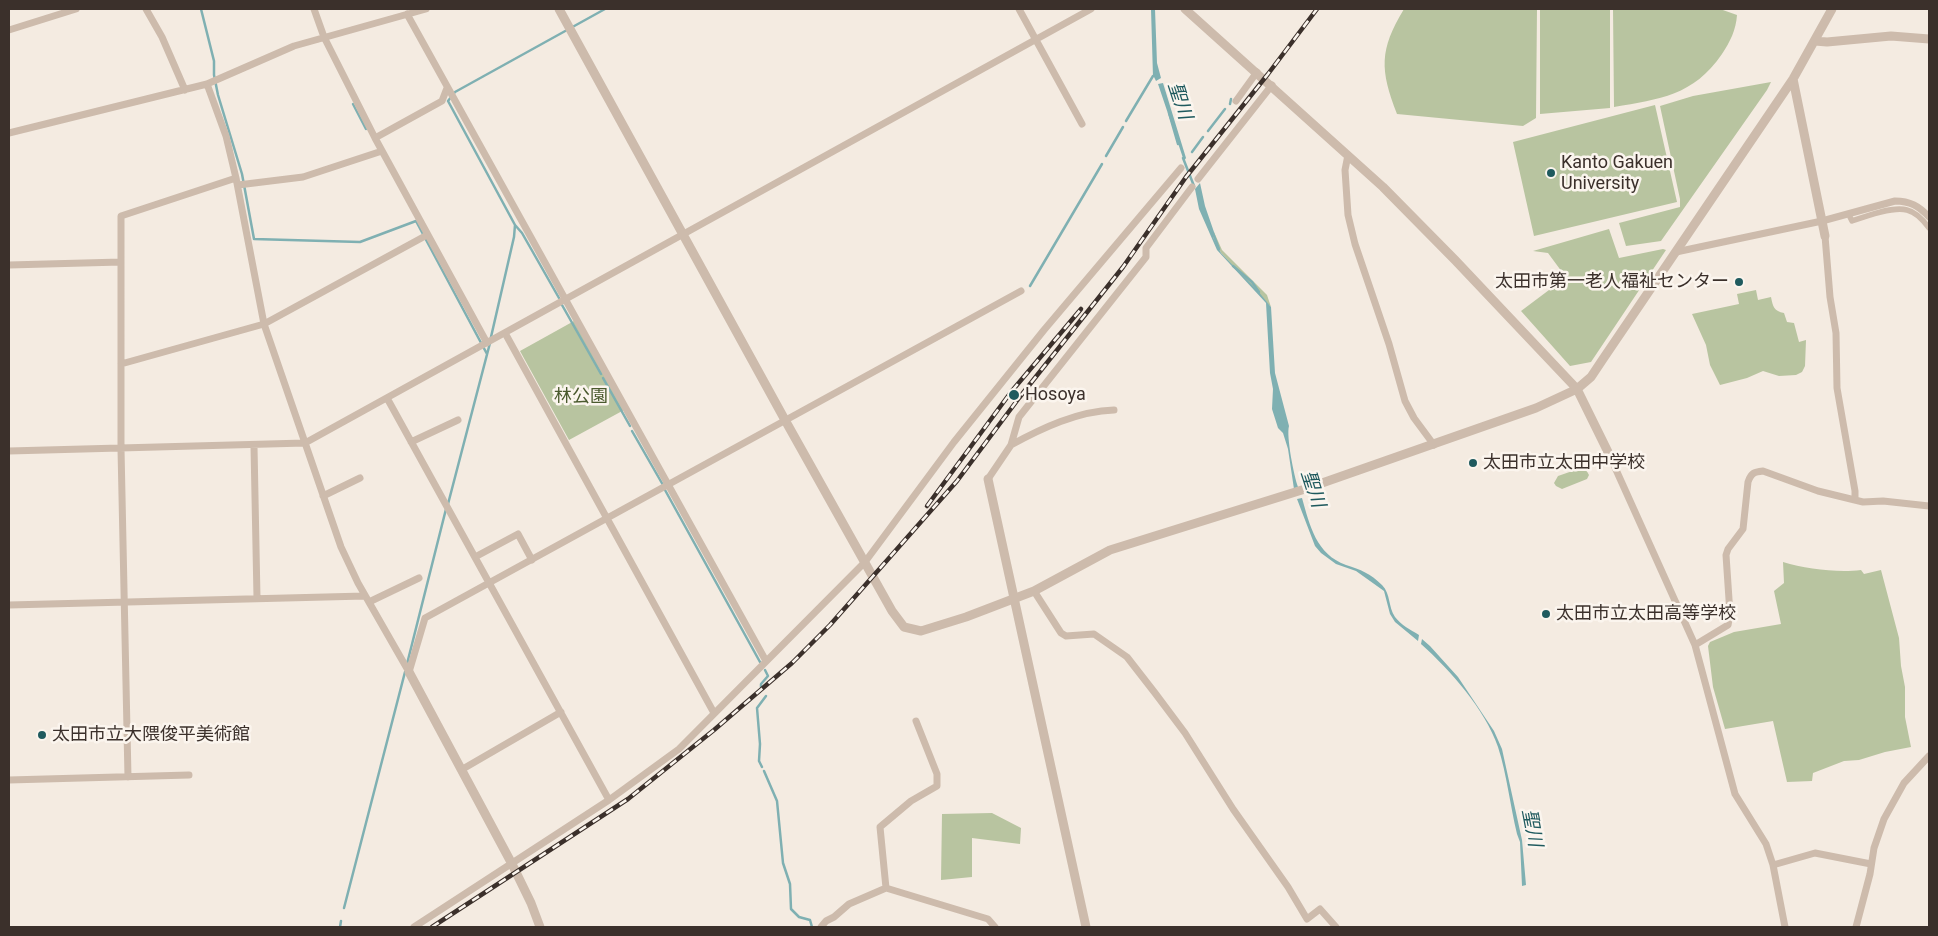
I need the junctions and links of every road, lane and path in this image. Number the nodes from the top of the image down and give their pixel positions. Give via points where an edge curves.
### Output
1 (76, 9) edge
2 (146, 9) edge
3 (314, 9) edge
4 (426, 9) edge
5 (559, 9) edge
6 (1019, 9) edge
7 (1091, 9) edge
8 (1185, 9) edge
9 (1832, 9) edge
10 (407, 14) junction
11 (9, 30) edge
12 (324, 37) junction
13 (1929, 39) edge
14 (1037, 40) junction
15 (1815, 41) junction
16 (1256, 72) junction
17 (1793, 79) junction
18 (207, 84) junction
19 (1272, 85) junction
20 (447, 88) junction
21 (185, 90) junction
22 (1236, 101) dead end
23 (1082, 124) dead end
24 (9, 133) edge
25 (375, 138) junction
26 (382, 151) junction
27 (1348, 155) junction
28 (1181, 168) dead end
29 (1198, 179) dead end
30 (237, 182) junction
31 (1192, 187) dead end
32 (1929, 217) edge
33 (1850, 218) dead end
34 (1822, 221) junction
35 (1929, 228) edge
36 (683, 234) junction
37 (427, 235) junction
38 (1824, 236) joint
39 (1676, 252) junction
40 (121, 262) junction
41 (9, 265) edge
42 (1021, 291) dead end
43 (565, 299) junction
44 (264, 324) junction
45 (505, 332) junction
46 (486, 343) junction
47 (121, 364) junction
48 (1577, 389) junction
49 (387, 398) junction
50 (1114, 410) dead end
51 (458, 420) dead end
52 (785, 420) junction
53 (412, 442) junction
54 (305, 443) junction
55 (1011, 445) junction
56 (1434, 445) junction
57 (254, 446) junction
58 (121, 449) junction
59 (9, 451) edge
60 (1608, 452) joint
61 (360, 478) dead end
62 (988, 479) joint
63 (668, 484) junction
64 (323, 496) junction
65 (1854, 499) junction
66 (1929, 506) edge
67 (607, 518) junction
68 (475, 557) junction
69 (532, 560) junction
70 (865, 562) junction
71 (418, 578) dead end
72 (489, 583) junction
73 (1034, 591) junction
74 (257, 598) junction
75 (367, 599) junction
76 (1013, 599) junction
77 (124, 602) junction
78 (9, 605) edge
79 (1696, 645) junction
80 (766, 661) junction
81 (409, 672) junction
82 (561, 712) junction
83 (714, 713) junction
84 (916, 722) dead end
85 (1929, 756) edge
86 (461, 770) junction
87 (189, 776) dead end
88 (128, 777) junction
89 (9, 780) edge
90 (610, 800) junction
91 (512, 864) junction
92 (1871, 864) junction
93 (1773, 865) junction
94 (886, 888) junction
95 (414, 927) edge
96 (540, 927) edge
97 (821, 927) edge
98 (994, 927) edge
99 (1086, 927) edge
100 (1336, 927) edge
101 (1785, 927) edge
102 (1856, 927) edge

1 - 11 street
2 - 21 street
3 - 12 street
4 - 10 street
5 - 36 street
6 - 14 street
7 - 14 street
8 - 16 street
9 - 15 street
10 - 12 street
10 - 20 street
12 - 18 street via 294,46
12 - 25 street
13 - 15 street via 1891,36
14 - 23 street
14 - 36 street
15 - 17 street
16 - 19 street
16 - 22 street
17 - 34 street
17 - 39 street
18 - 21 street
18 - 30 street via 226,136
19 - 27 street
19 - 29 street
20 - 25 street via 442,101
20 - 43 street
21 - 24 street
25 - 26 street
26 - 30 street via 303,177
26 - 37 street
27 - 48 street via 1418,221
27 - 56 street via 1345,170 1348,215 1355,244 1406,401
28 - 70 street via 1044,330
30 - 40 street via 121,216
30 - 44 street
31 - 55 street via 1146,248 1146,257 1019,417
32 - 34 street via 1914,204 1895,201
33 - 35 street via 1852,221 1888,210 1907,210
34 - 38 street
34 - 39 street
36 - 43 street
36 - 52 street
37 - 44 street
37 - 46 street
38 - 65 street via 1836,333 1837,388
39 - 48 street via 1591,377
40 - 41 street
40 - 47 street
42 - 52 street
43 - 45 street
43 - 63 street
44 - 47 street
44 - 54 street
45 - 46 street
45 - 67 street
46 - 49 street
47 - 58 street
48 - 56 street via 1536,408
48 - 60 street
49 - 53 street
49 - 54 street
50 - 55 street via 1100,410 1044,428
51 - 53 street
52 - 63 street
52 - 70 street
53 - 68 street
54 - 57 street
54 - 64 street
55 - 62 street
56 - 73 street via 1306,490 1110,550
57 - 58 street
57 - 74 street
58 - 59 street
58 - 77 street
60 - 79 street
61 - 64 street
62 - 76 street
63 - 67 street
63 - 80 street
64 - 75 street via 341,547
65 - 66 street
65 - 79 street via 1818,491 1763,471 1751,475 1743,529 1726,555 1728,625
67 - 69 street
67 - 83 street
68 - 69 street via 518,534
68 - 72 street
69 - 72 street
70 - 76 street via 904,627 921,631
70 - 80 street
71 - 75 street
72 - 81 street via 425,618
72 - 82 street
73 - 76 street
73 - 100 street via 1061,633 1066,636 1094,634 1127,657 1185,733 1307,919 1320,909
74 - 75 street
74 - 77 street
75 - 81 street
76 - 99 street
77 - 78 street
77 - 88 street
79 - 93 street via 1735,794 1766,844
80 - 83 street
81 - 86 street
82 - 86 street
82 - 90 street
83 - 90 street via 679,750
84 - 94 street via 937,774 937,786 911,800 880,827
85 - 92 street via 1896,796 1877,838
86 - 91 street
87 - 88 street
88 - 89 street
90 - 91 street
91 - 95 street
91 - 96 street
92 - 93 street via 1815,853
92 - 102 street
93 - 101 street
94 - 97 street via 849,904
94 - 98 street via 988,919

